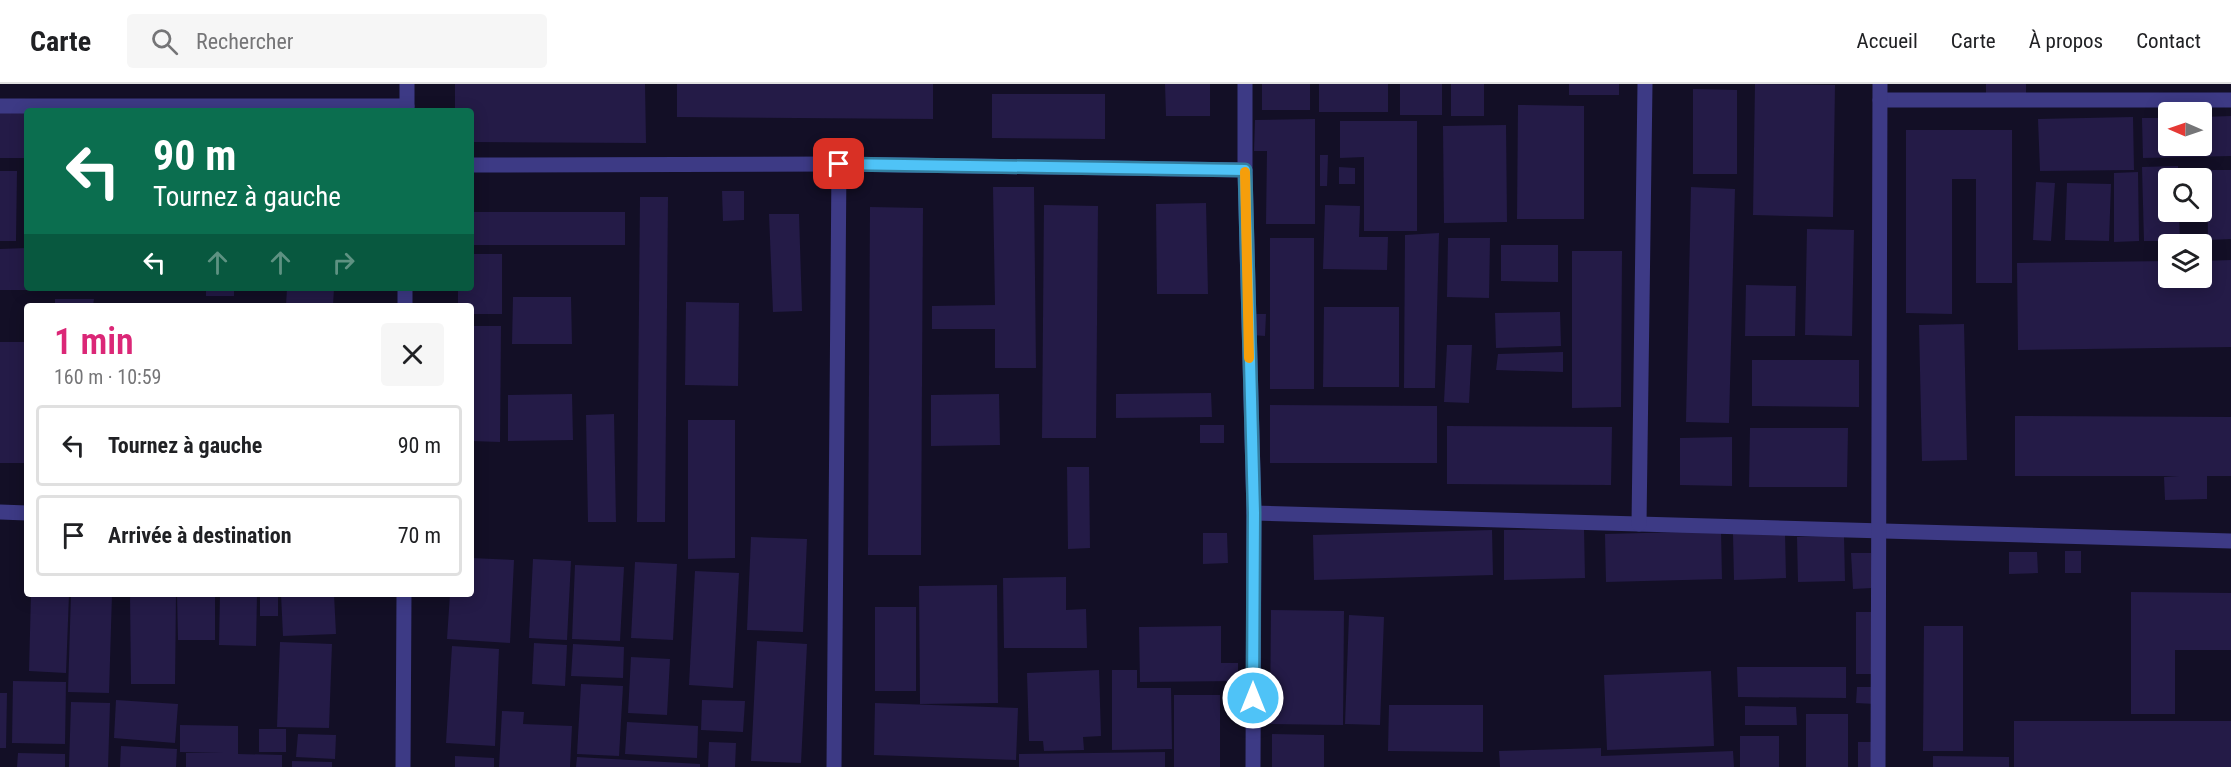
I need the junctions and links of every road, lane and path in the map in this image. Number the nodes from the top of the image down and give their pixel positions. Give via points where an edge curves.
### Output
1 (407, 84) edge
2 (1245, 84) edge
3 (1645, 84) edge
4 (1880, 92) edge
5 (2231, 100) edge
6 (0, 106) edge
7 (407, 108) edge
8 (839, 164) junction
9 (474, 165) edge
10 (1245, 170) junction
11 (0, 512) edge
12 (24, 513) edge
13 (1254, 513) junction
14 (1639, 524) junction
15 (1879, 531) junction
16 (2231, 541) edge
17 (404, 597) edge
18 (403, 767) edge
19 (834, 767) edge
20 (1253, 767) edge
21 (1878, 767) edge

1 - 7 street
2 - 10 street
3 - 14 street
4 - 5 street
4 - 15 street
6 - 7 street
8 - 9 street
8 - 10 street
8 - 19 street
10 - 13 street
11 - 12 street
13 - 14 street
13 - 20 street
14 - 15 street
15 - 16 street
15 - 21 street
17 - 18 street

